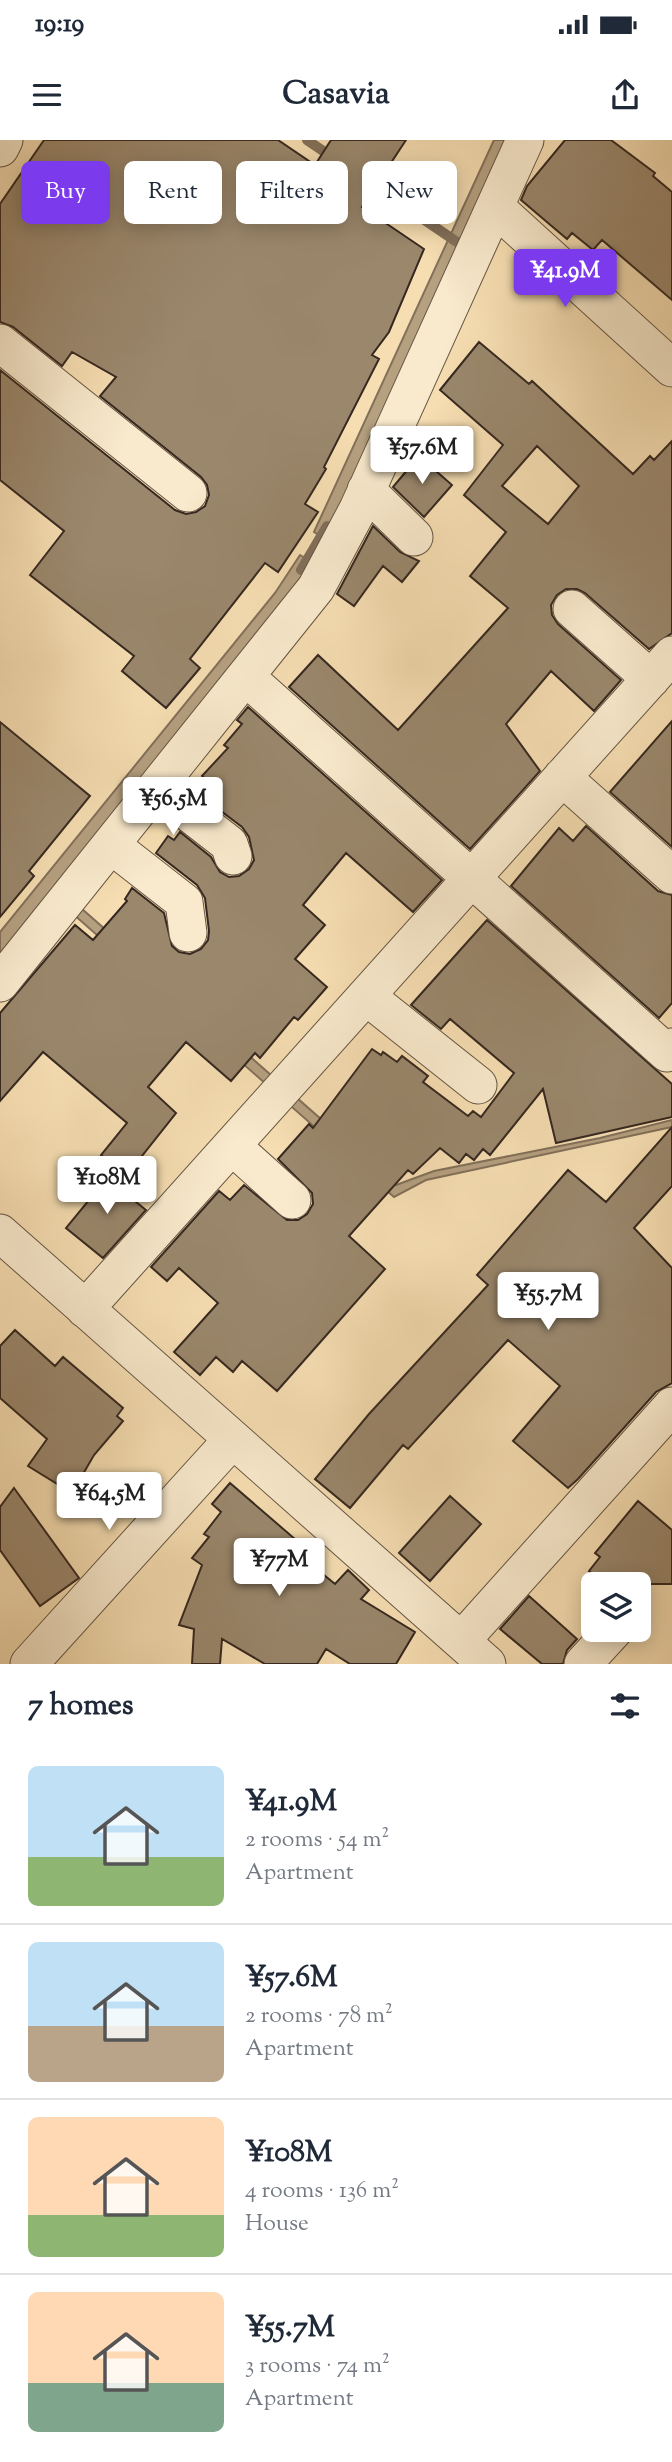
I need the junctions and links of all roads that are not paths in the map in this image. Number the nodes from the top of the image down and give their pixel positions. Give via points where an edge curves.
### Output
1 (4, 140) edge
2 (525, 140) edge
3 (0, 148) edge
4 (496, 208) junction
5 (0, 343) edge
6 (672, 368) edge
7 (366, 490) junction
8 (188, 493) dead end
9 (414, 537) dead end
10 (572, 609) dead end
11 (661, 667) edge
12 (246, 677) junction
13 (562, 777) junction
14 (157, 788) junction
15 (111, 845) junction
16 (233, 856) dead end
17 (672, 875) edge
18 (471, 879) junction
19 (188, 933) dead end
20 (0, 983) edge
21 (366, 996) junction
22 (672, 1047) edge
23 (478, 1085) dead end
24 (232, 1146) junction
25 (292, 1200) dead end
26 (0, 1233) edge
27 (85, 1310) junction
28 (672, 1406) edge
29 (232, 1440) junction
30 (603, 1642) edge
31 (474, 1652) edge
32 (47, 1657) edge
33 (583, 1664) edge

1 - 3 street
2 - 4 street
4 - 6 street
4 - 7 street
5 - 8 street
7 - 9 street
7 - 12 street via 316,588
10 - 11 street
11 - 13 street
12 - 14 street
12 - 18 street
13 - 17 street
13 - 18 street
14 - 15 street
14 - 16 street via 229,844
15 - 19 street via 184,902
15 - 20 street
18 - 21 street
18 - 22 street via 667,1053
21 - 23 street
21 - 24 street
24 - 25 street
24 - 27 street
26 - 27 street
27 - 29 street
28 - 31 street
29 - 31 street
29 - 32 street
30 - 33 street

